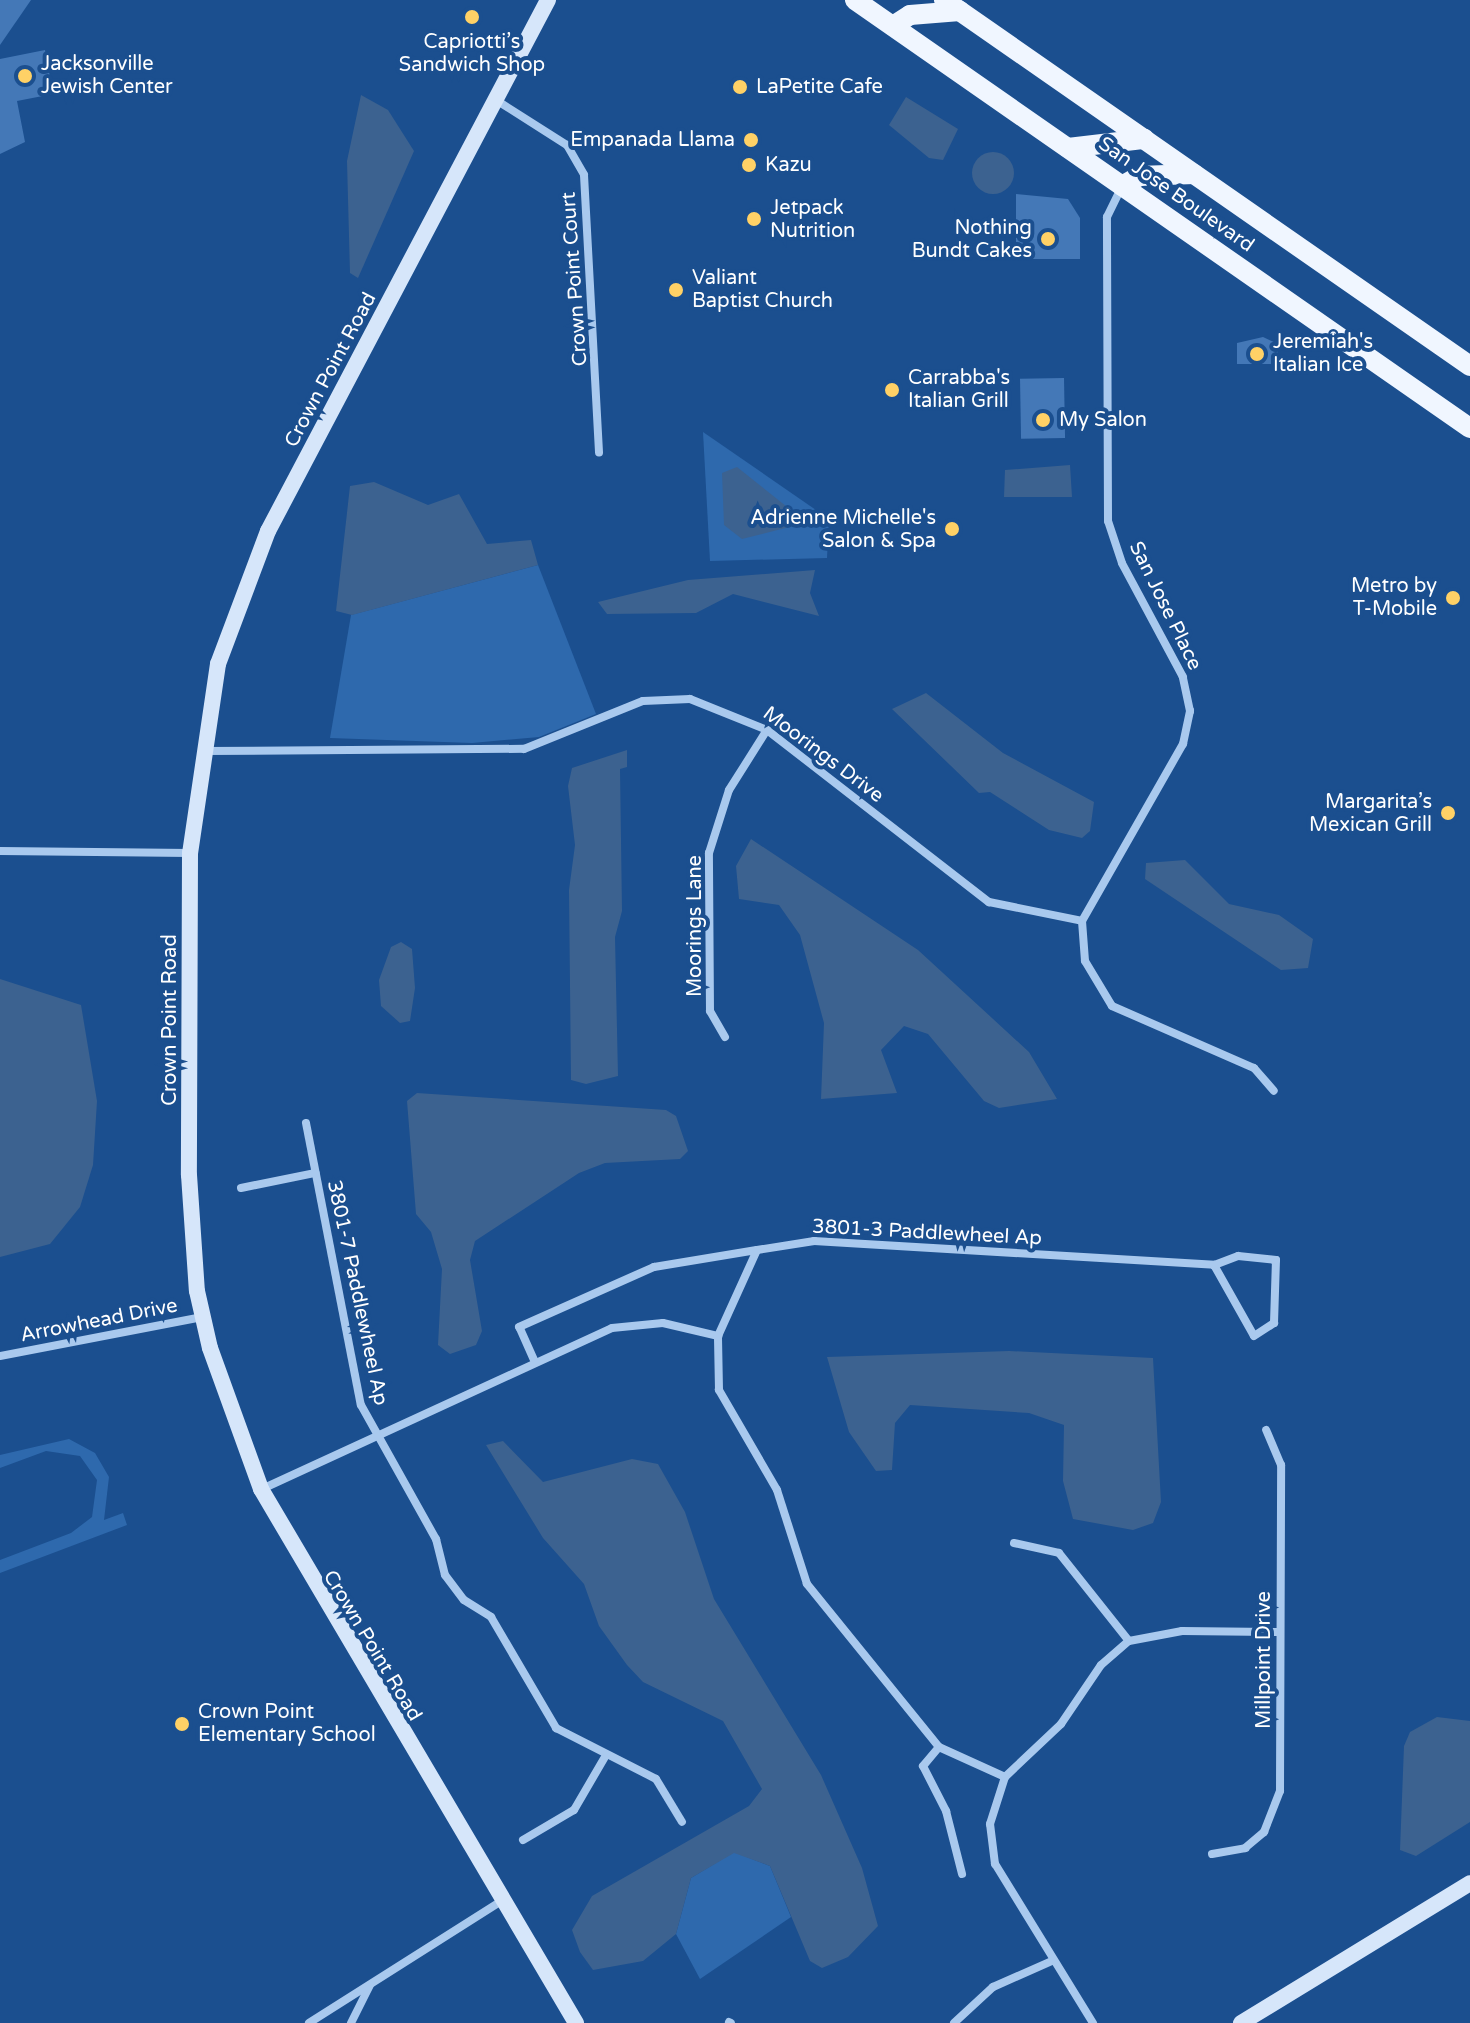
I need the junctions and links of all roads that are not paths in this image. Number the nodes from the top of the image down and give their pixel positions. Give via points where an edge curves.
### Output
1 (548, 0) edge
2 (855, 0) edge
3 (952, 6) edge
4 (893, 26) junction
5 (495, 99) junction
6 (1144, 139) junction
7 (1068, 148) junction
8 (1194, 174) junction
9 (1122, 186) junction
10 (1470, 366) edge
11 (1470, 428) edge
12 (599, 453) dead end
13 (767, 730) junction
14 (200, 751) junction
15 (0, 851) edge
16 (190, 853) junction
17 (1082, 921) junction
18 (725, 1037) dead end
19 (1274, 1091) dead end
20 (306, 1123) dead end
21 (315, 1173) junction
22 (241, 1188) dead end
23 (757, 1250) junction
24 (1214, 1265) junction
25 (203, 1317) junction
26 (718, 1336) junction
27 (0, 1356) edge
28 (534, 1360) junction
29 (1266, 1430) dead end
30 (374, 1433) junction
31 (261, 1489) junction
32 (1014, 1543) dead end
33 (1280, 1632) junction
34 (1129, 1641) junction
35 (939, 1747) junction
36 (606, 1755) junction
37 (1005, 1777) junction
38 (682, 1822) dead end
39 (523, 1840) dead end
40 (1212, 1854) dead end
41 (962, 1874) dead end
42 (1470, 1883) edge
43 (503, 1900) junction
44 (1052, 1961) junction
45 (370, 1984) junction
46 (309, 2023) edge
47 (351, 2023) edge
48 (576, 2023) edge
49 (954, 2023) edge
50 (1093, 2023) edge
51 (1241, 2023) edge

1 - 5 street, Crown Point Road
2 - 4 main road, San Jose Boulevard
3 - 4 main road via 910,15
3 - 6 main road, San Jose Boulevard
4 - 7 main road, San Jose Boulevard
5 - 12 street, Crown Point Court via 567,145 584,175
5 - 14 street, Crown Point Road via 268,531 218,664
6 - 7 main road
6 - 8 main road, San Jose Boulevard
7 - 9 main road, San Jose Boulevard
8 - 9 main road via 1139,176
8 - 10 main road, San Jose Boulevard
9 - 11 main road, San Jose Boulevard
9 - 17 street, San Jose Place via 1107,217 1108,521 1122,563 1183,677 1190,711 1183,744
13 - 14 street, Moorings Drive via 714,704 665,698 524,749
13 - 17 street, Moorings Drive via 989,902
13 - 18 street, Moorings Lane via 729,790 709,853 710,1011
14 - 16 street, Crown Point Road
15 - 16 street
16 - 25 street, Crown Point Road via 189,1175
17 - 19 street via 1085,961 1112,1006 1254,1068
20 - 21 street, 3801-7 Paddlewheel Ap
21 - 22 street
21 - 30 street, 3801-7 Paddlewheel Ap via 361,1405
23 - 24 street, 3801-3 Paddlewheel Ap via 814,1241
23 - 26 street
23 - 28 street, 3801-3 Paddlewheel Ap via 654,1267 519,1327
24 - 24 street, 3801-3 Paddlewheel Ap via 1238,1256 1276,1260 1274,1323 1254,1336
25 - 27 street, Arrowhead Drive
25 - 31 street, Crown Point Road via 231,1422
26 - 28 street via 640,1323
26 - 35 street via 719,1390 777,1490 807,1584
28 - 30 street
29 - 33 street, Millpoint Drive via 1281,1465
30 - 31 street
30 - 36 street, 3801-7 Paddlewheel Ap via 436,1539 445,1575 464,1600 491,1617 556,1728
31 - 43 street, Crown Point Road
32 - 34 street via 1059,1553
33 - 34 street via 1182,1631
33 - 40 street, Millpoint Drive via 1276,1811 1245,1848
34 - 37 street via 1101,1665 1061,1724
35 - 37 street
35 - 41 street via 923,1766 946,1811
36 - 38 street, 3801-7 Paddlewheel Ap via 656,1779
36 - 39 street via 574,1810
37 - 44 street via 990,1824 995,1864
42 - 51 street
43 - 45 street
43 - 48 street, Crown Point Road
44 - 49 street via 993,1987
44 - 50 street
45 - 46 street
45 - 47 street

